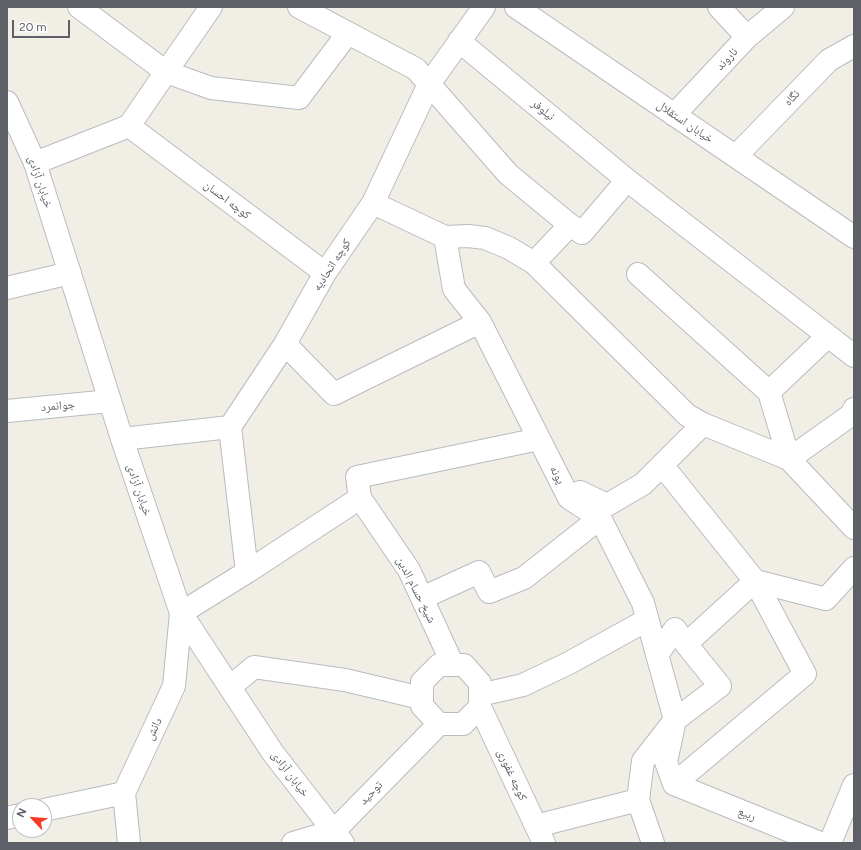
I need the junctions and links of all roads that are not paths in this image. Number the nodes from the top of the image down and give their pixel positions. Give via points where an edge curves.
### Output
1 (210, 7) edge
2 (299, 7) edge
3 (484, 7) edge
4 (719, 7) edge
5 (783, 7) edge
6 (522, 9) edge
7 (92, 11) edge
8 (348, 33) junction
9 (747, 37) junction
10 (459, 41) junction
11 (854, 46) edge
12 (166, 72) junction
13 (429, 84) junction
14 (9, 111) edge
15 (674, 115) junction
16 (129, 126) junction
17 (736, 156) junction
18 (35, 163) junction
19 (627, 180) junction
20 (373, 203) junction
21 (570, 225) junction
22 (852, 232) edge
23 (445, 237) junction
24 (534, 263) junction
25 (70, 273) junction
26 (325, 273) junction
27 (638, 274) dead end
28 (7, 288) edge
29 (480, 322) junction
30 (828, 336) junction
31 (285, 344) junction
32 (854, 356) edge
33 (769, 392) junction
34 (110, 401) junction
35 (854, 409) edge
36 (7, 411) edge
37 (703, 424) junction
38 (230, 427) junction
39 (122, 439) junction
40 (539, 439) junction
41 (789, 459) junction
42 (662, 465) junction
43 (360, 498) junction
44 (568, 498) junction
45 (600, 518) junction
46 (854, 528) edge
47 (854, 568) edge
48 (247, 572) junction
49 (755, 581) junction
50 (422, 598) junction
51 (181, 614) junction
52 (647, 620) junction
53 (686, 644) junction
54 (657, 655) junction
55 (453, 665) junction
56 (230, 687) junction
57 (422, 698) junction
58 (480, 701) junction
59 (674, 720) junction
60 (438, 724) junction
61 (674, 784) junction
62 (854, 785) edge
63 (124, 793) junction
64 (638, 800) junction
65 (52, 808) edge
66 (540, 834) edge
67 (338, 837) edge
68 (129, 843) edge
69 (293, 843) edge
70 (653, 843) edge
71 (820, 843) edge
72 (830, 843) edge

1 - 12 street
2 - 8 street
3 - 10 street, کوچه اتحادیه
4 - 9 street
5 - 9 street, ناروند
6 - 15 street, خیابان استقلال
7 - 12 street
8 - 12 street via 299,98 211,88
8 - 13 street via 416,69
9 - 15 street, ناروند
10 - 13 street, کوچه اتحادیه
10 - 19 street, نیلوفر
11 - 17 street, نگاه via 829,60
12 - 16 street
13 - 20 street, کوچه اتحادیه
13 - 21 street via 508,174
14 - 18 street, خیابان آزادی
15 - 17 street, خیابان استقلال
16 - 18 street
16 - 26 street, کوچه احسان
17 - 22 street, خیابان استقلال
18 - 25 street, خیابان آزادی
19 - 21 street via 582,233
19 - 30 street, نیلوفر
20 - 23 street
20 - 26 street, کوچه اتحادیه
21 - 24 street
23 - 24 street via 485,238
23 - 29 street, پونه via 454,289
24 - 37 street via 687,415
25 - 28 street
25 - 34 street, خیابان آزادی
26 - 31 street, کوچه اتحادیه
27 - 33 street
29 - 31 street via 334,394
29 - 40 street, پونه
30 - 32 street, نیلوفر
30 - 33 street
31 - 38 street, کوچه اتحادیه
33 - 41 street
34 - 36 street, جوانمرد
34 - 39 street, خیابان آزادی
35 - 41 street via 851,415
37 - 41 street
37 - 42 street
38 - 39 street
38 - 48 street
39 - 51 street, خیابان آزادی
40 - 43 street via 357,477
40 - 44 street, پونه
41 - 46 street
42 - 44 street via 643,484 607,505 579,491
42 - 49 street
43 - 48 street
43 - 50 street, شیخ حسام الدین via 409,570
44 - 45 street, پونه
45 - 50 street via 524,578 489,592 479,572
45 - 52 street via 643,603
47 - 49 street via 826,599
48 - 51 street
49 - 53 street
49 - 61 street via 805,674
50 - 55 street, شیخ حسام الدین
51 - 56 street, خیابان آزادی
51 - 63 street, دانش via 174,686
52 - 54 street
52 - 58 street via 569,663 523,685
53 - 54 street via 675,629
53 - 59 street via 720,686
54 - 59 street
55 - 57 street via 439,665 422,682
55 - 58 street via 464,665 480,683
56 - 57 street via 254,667 345,680
56 - 67 street, خیابان آزادی via 273,753
57 - 60 street via 422,706
58 - 60 street via 463,724
58 - 66 street, کوچه غفوری
59 - 61 street via 666,762
59 - 64 street via 643,761
60 - 67 street, توحید
61 - 71 street, ربیع
62 - 72 street
63 - 65 street
63 - 68 street
64 - 66 street
64 - 70 street
67 - 69 street, توحید

